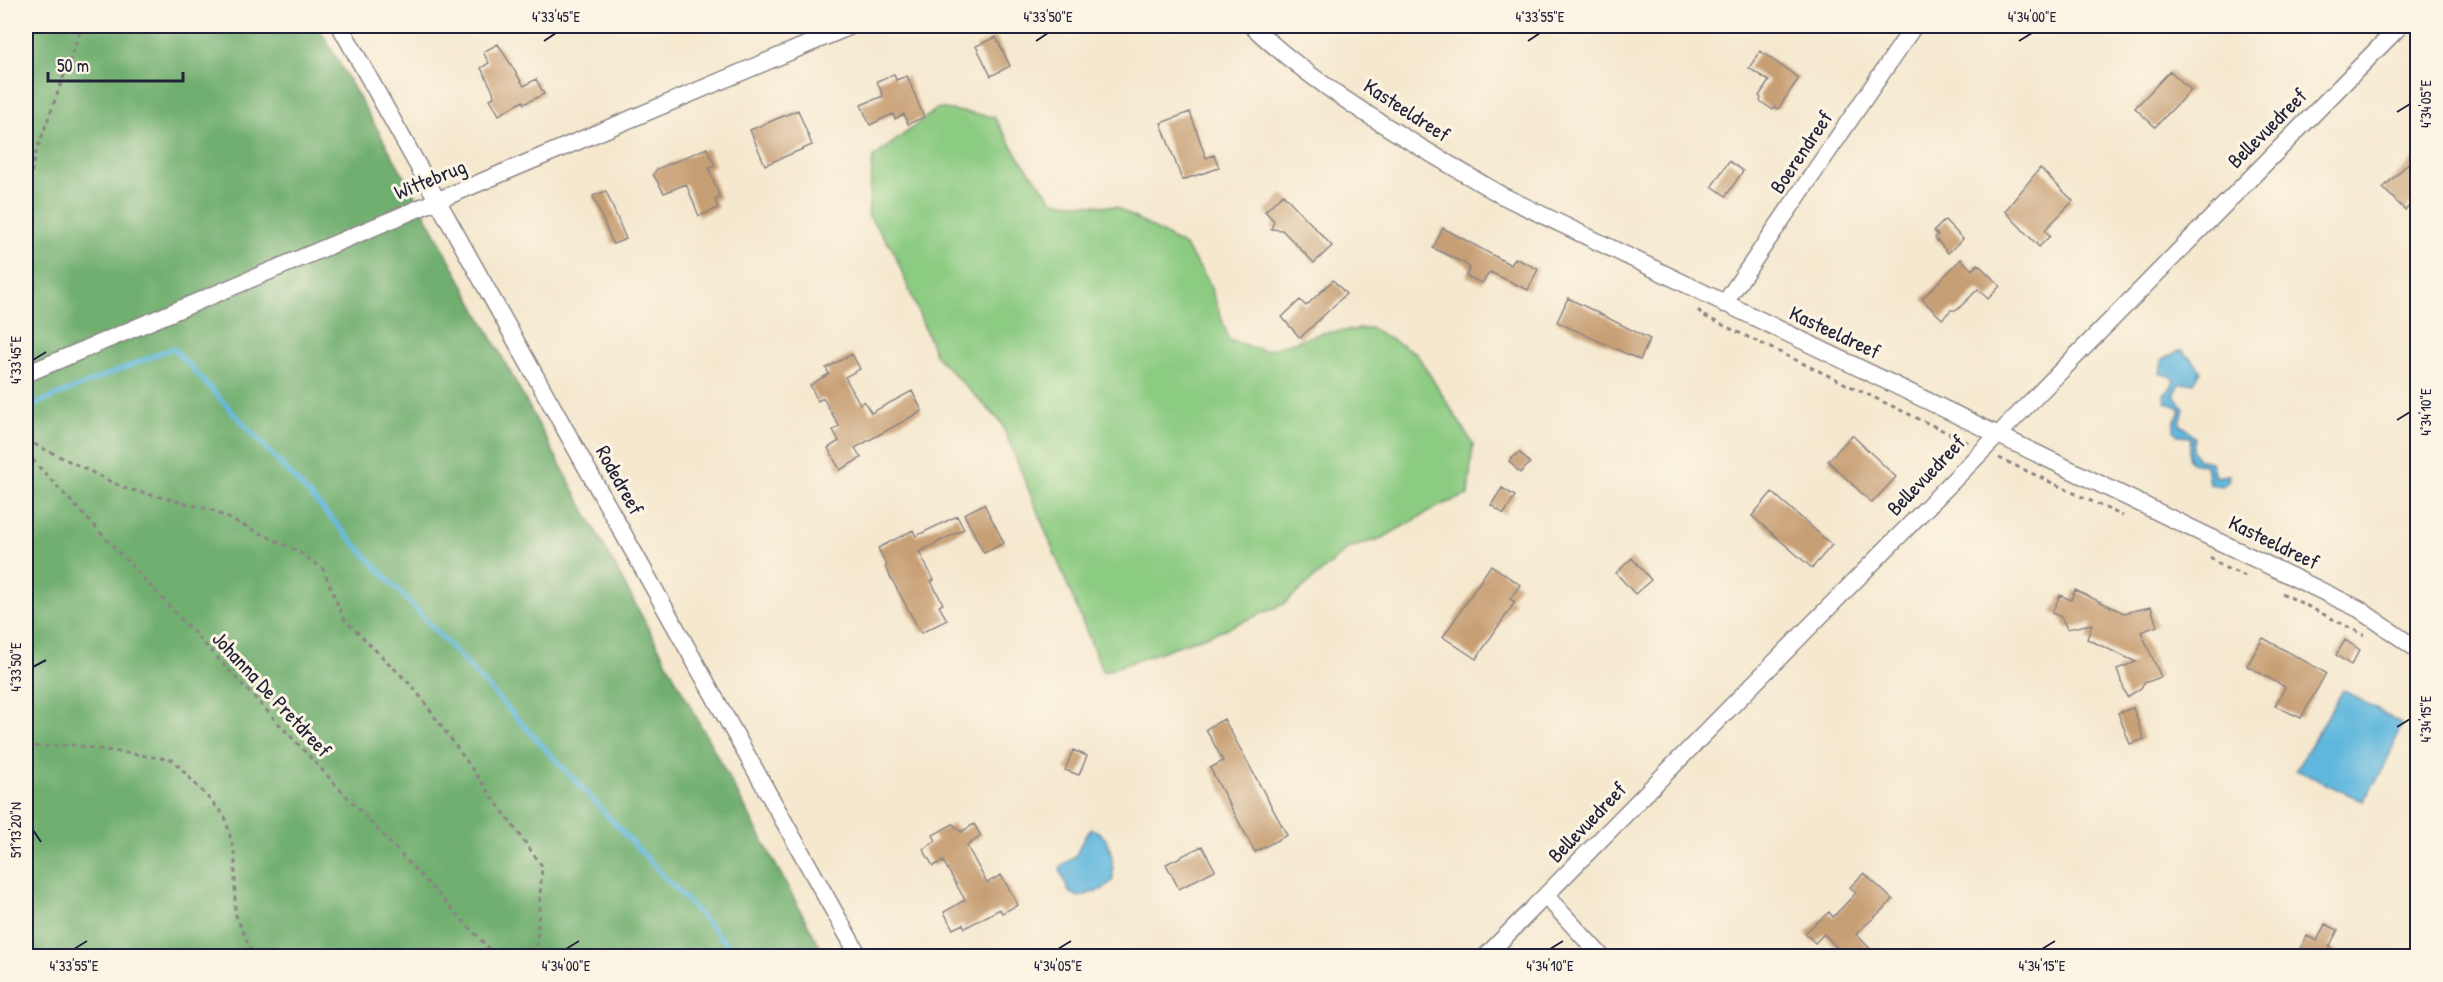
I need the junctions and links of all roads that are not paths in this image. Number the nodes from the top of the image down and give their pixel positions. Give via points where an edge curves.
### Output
1 (340, 26) edge
2 (851, 26) edge
3 (1252, 26) edge
4 (1914, 26) edge
5 (2400, 26) edge
6 (438, 198) junction
7 (1724, 304) junction
8 (26, 374) edge
9 (1998, 434) junction
10 (2418, 650) edge
11 (1546, 896) junction
12 (859, 957) edge
13 (1486, 957) edge
14 (1601, 957) edge

1 - 6 street, Rodedreef
2 - 6 street, Wittebrug
3 - 7 street, Kasteeldreef via 1281,54 1398,134 1501,195
4 - 7 street, Boerendreef
5 - 9 street, Bellevuedreef
6 - 8 street, Wittebrug
6 - 12 street, Rodedreef
7 - 9 street, Kasteeldreef
9 - 10 street, Kasteeldreef via 2359,609
9 - 11 street, Bellevuedreef
11 - 13 street, Bellevuedreef
11 - 14 street

